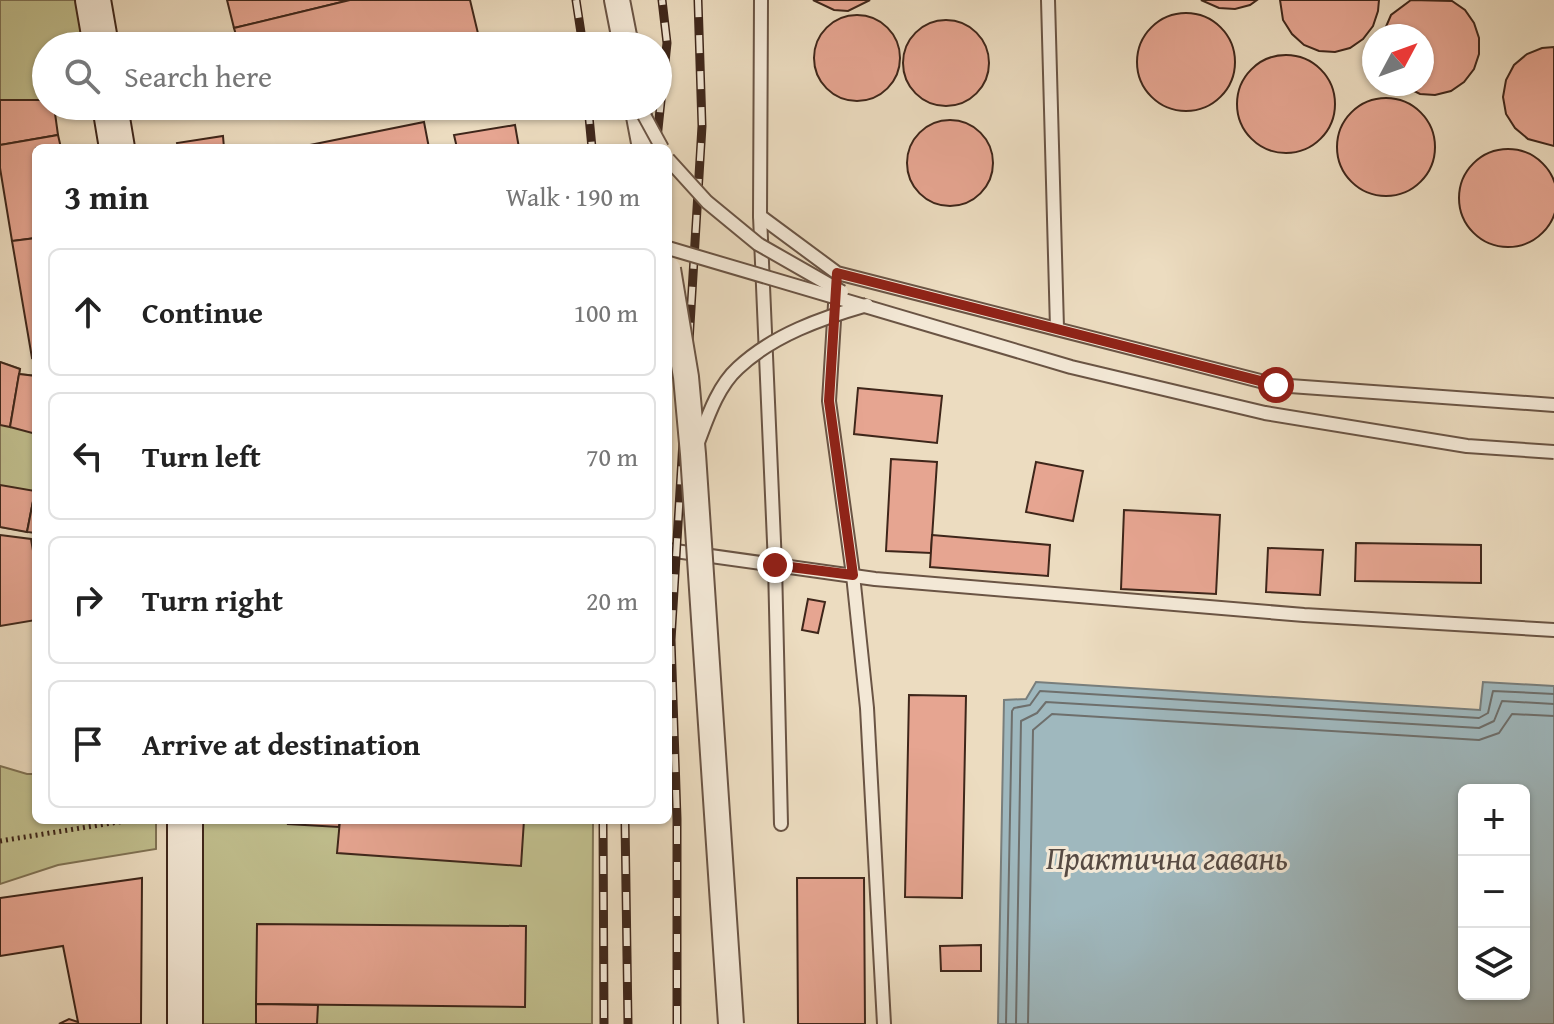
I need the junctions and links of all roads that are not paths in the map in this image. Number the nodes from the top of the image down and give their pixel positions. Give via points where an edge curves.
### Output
1 (93, 0) edge
2 (617, 0) edge
3 (761, 0) edge
4 (1048, 0) edge
5 (99, 32) edge
6 (623, 32) edge
7 (112, 120) edge
8 (640, 120) edge
9 (646, 120) edge
10 (116, 144) edge
11 (644, 144) edge
12 (660, 144) edge
13 (672, 163) edge
14 (760, 216) junction
15 (672, 249) edge
16 (837, 273) junction
17 (672, 293) edge
18 (867, 305) junction
19 (1057, 328) junction
20 (1554, 405) edge
21 (1554, 452) edge
22 (693, 454) junction
23 (672, 551) edge
24 (775, 565) junction
25 (853, 575) junction
26 (1554, 630) edge
27 (185, 824) edge
28 (781, 824) dead end
29 (185, 1024) edge
30 (731, 1024) edge
31 (884, 1024) edge

1 - 5 main road
2 - 6 street
3 - 14 lane
4 - 19 lane
7 - 10 main road
8 - 11 street
9 - 12 lane, bridge
13 - 18 lane, bridge via 707,202 758,244
14 - 16 lane
14 - 24 lane
15 - 18 lane, bridge
16 - 19 lane
16 - 25 lane via 829,401
17 - 22 street, bridge
18 - 21 lane, bridge via 1071,367 1265,413 1467,446
18 - 22 lane, bridge via 783,336 737,369 715,402
19 - 20 lane via 1276,385
22 - 30 street, bridge
23 - 24 lane
24 - 25 lane
24 - 28 lane
25 - 26 lane via 1304,615
25 - 31 lane via 867,708
27 - 29 main road

